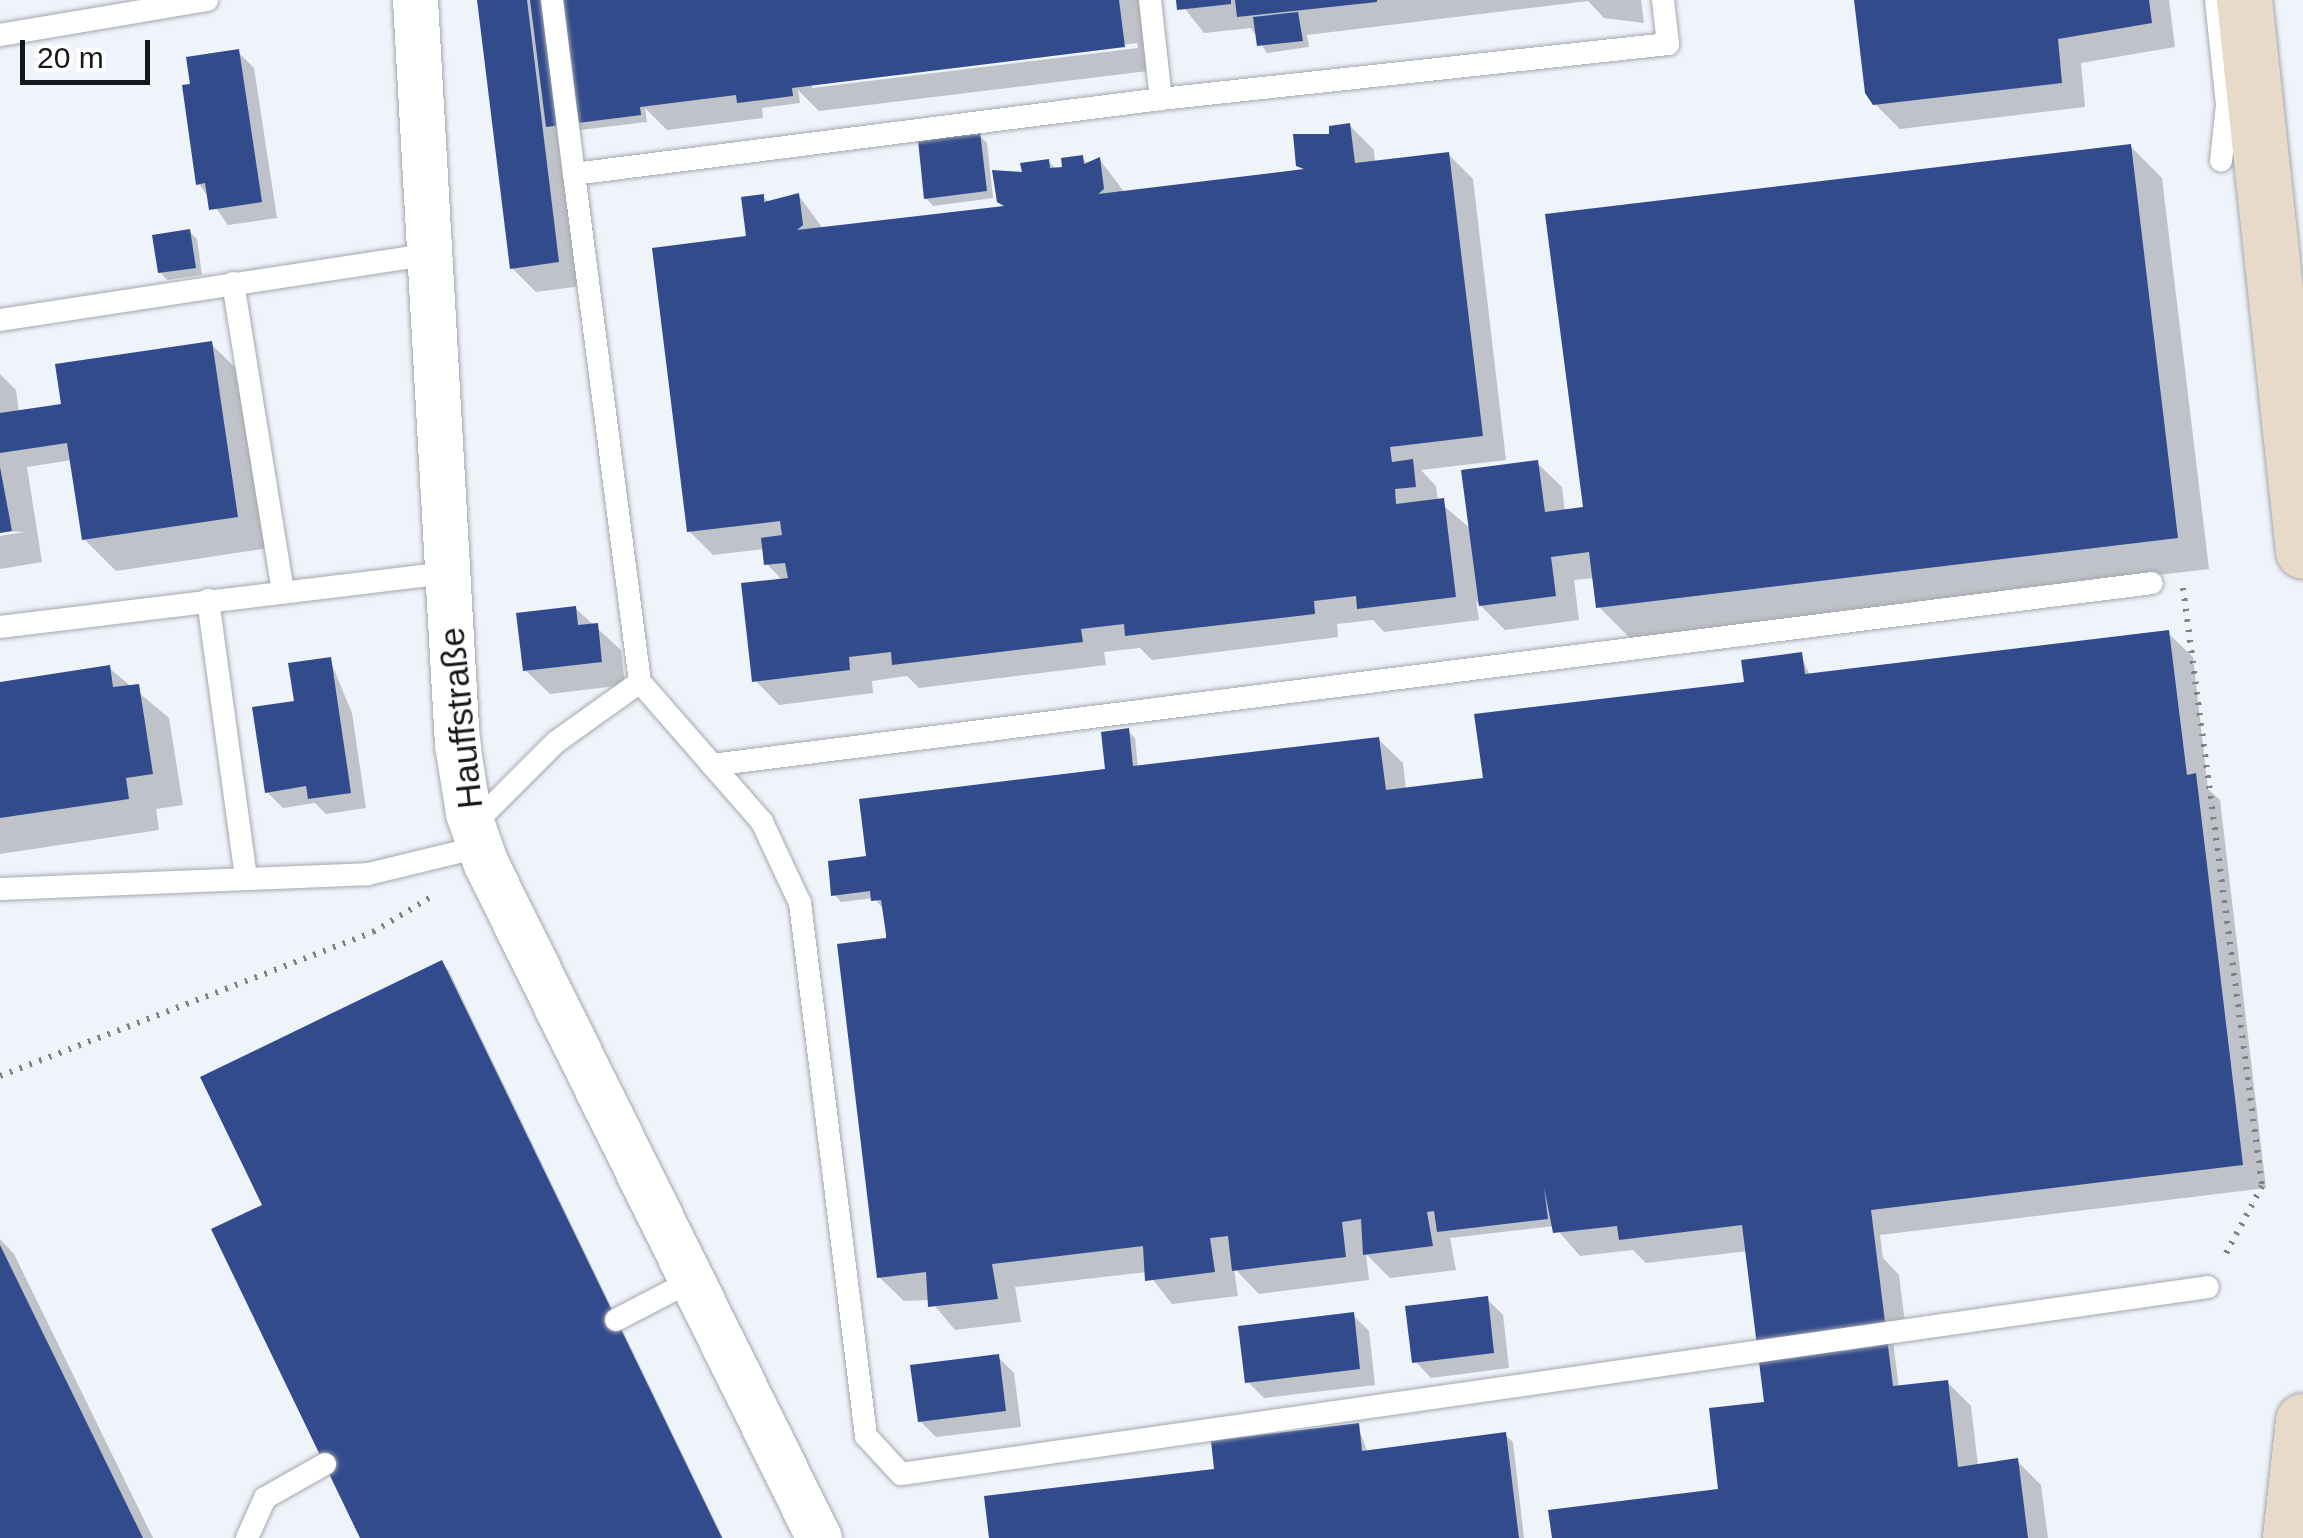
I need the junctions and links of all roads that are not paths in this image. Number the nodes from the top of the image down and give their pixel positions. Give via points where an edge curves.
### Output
1 (207, 0) edge
2 (415, 0) edge
3 (552, 0) edge
4 (1150, 0) edge
5 (1663, 0) edge
6 (2216, 0) edge
7 (2244, 0) edge
8 (0, 34) edge
9 (1161, 99) junction
10 (2220, 160) dead end
11 (574, 174) junction
12 (430, 254) junction
13 (233, 283) junction
14 (2290, 301) edge
15 (0, 320) edge
16 (2303, 551) edge
17 (447, 574) junction
18 (2152, 583) dead end
19 (284, 591) junction
20 (208, 600) junction
21 (0, 626) edge
22 (640, 682) junction
23 (712, 765) junction
24 (480, 845) junction
25 (246, 876) junction
26 (0, 889) edge
27 (694, 1280) junction
28 (2208, 1287) road end
29 (616, 1320) dead end
30 (2303, 1421) edge
31 (324, 1464) dead end
32 (247, 1538) edge
33 (819, 1538) edge
34 (2290, 1538) edge

1 - 8 lane
2 - 12 street, Hauffstraße
3 - 11 lane
4 - 9 lane
5 - 9 lane via 1668,44
6 - 10 lane via 2227,105
7 - 14 main road
9 - 11 lane
11 - 22 lane
12 - 13 lane
12 - 17 street, Hauffstraße
13 - 15 lane
13 - 19 lane
14 - 16 main road
17 - 19 lane
17 - 24 street, Hauffstraße via 460,781
18 - 23 lane
19 - 20 lane
20 - 21 lane
20 - 25 lane
22 - 23 lane
22 - 24 lane via 556,742
23 - 28 lane via 762,822 800,902 866,1436 900,1474
24 - 25 lane via 368,874
24 - 27 street, Hauffstraße
25 - 26 lane
27 - 29 lane
27 - 33 street, Hauffstraße
30 - 34 main road
31 - 32 lane via 265,1498

